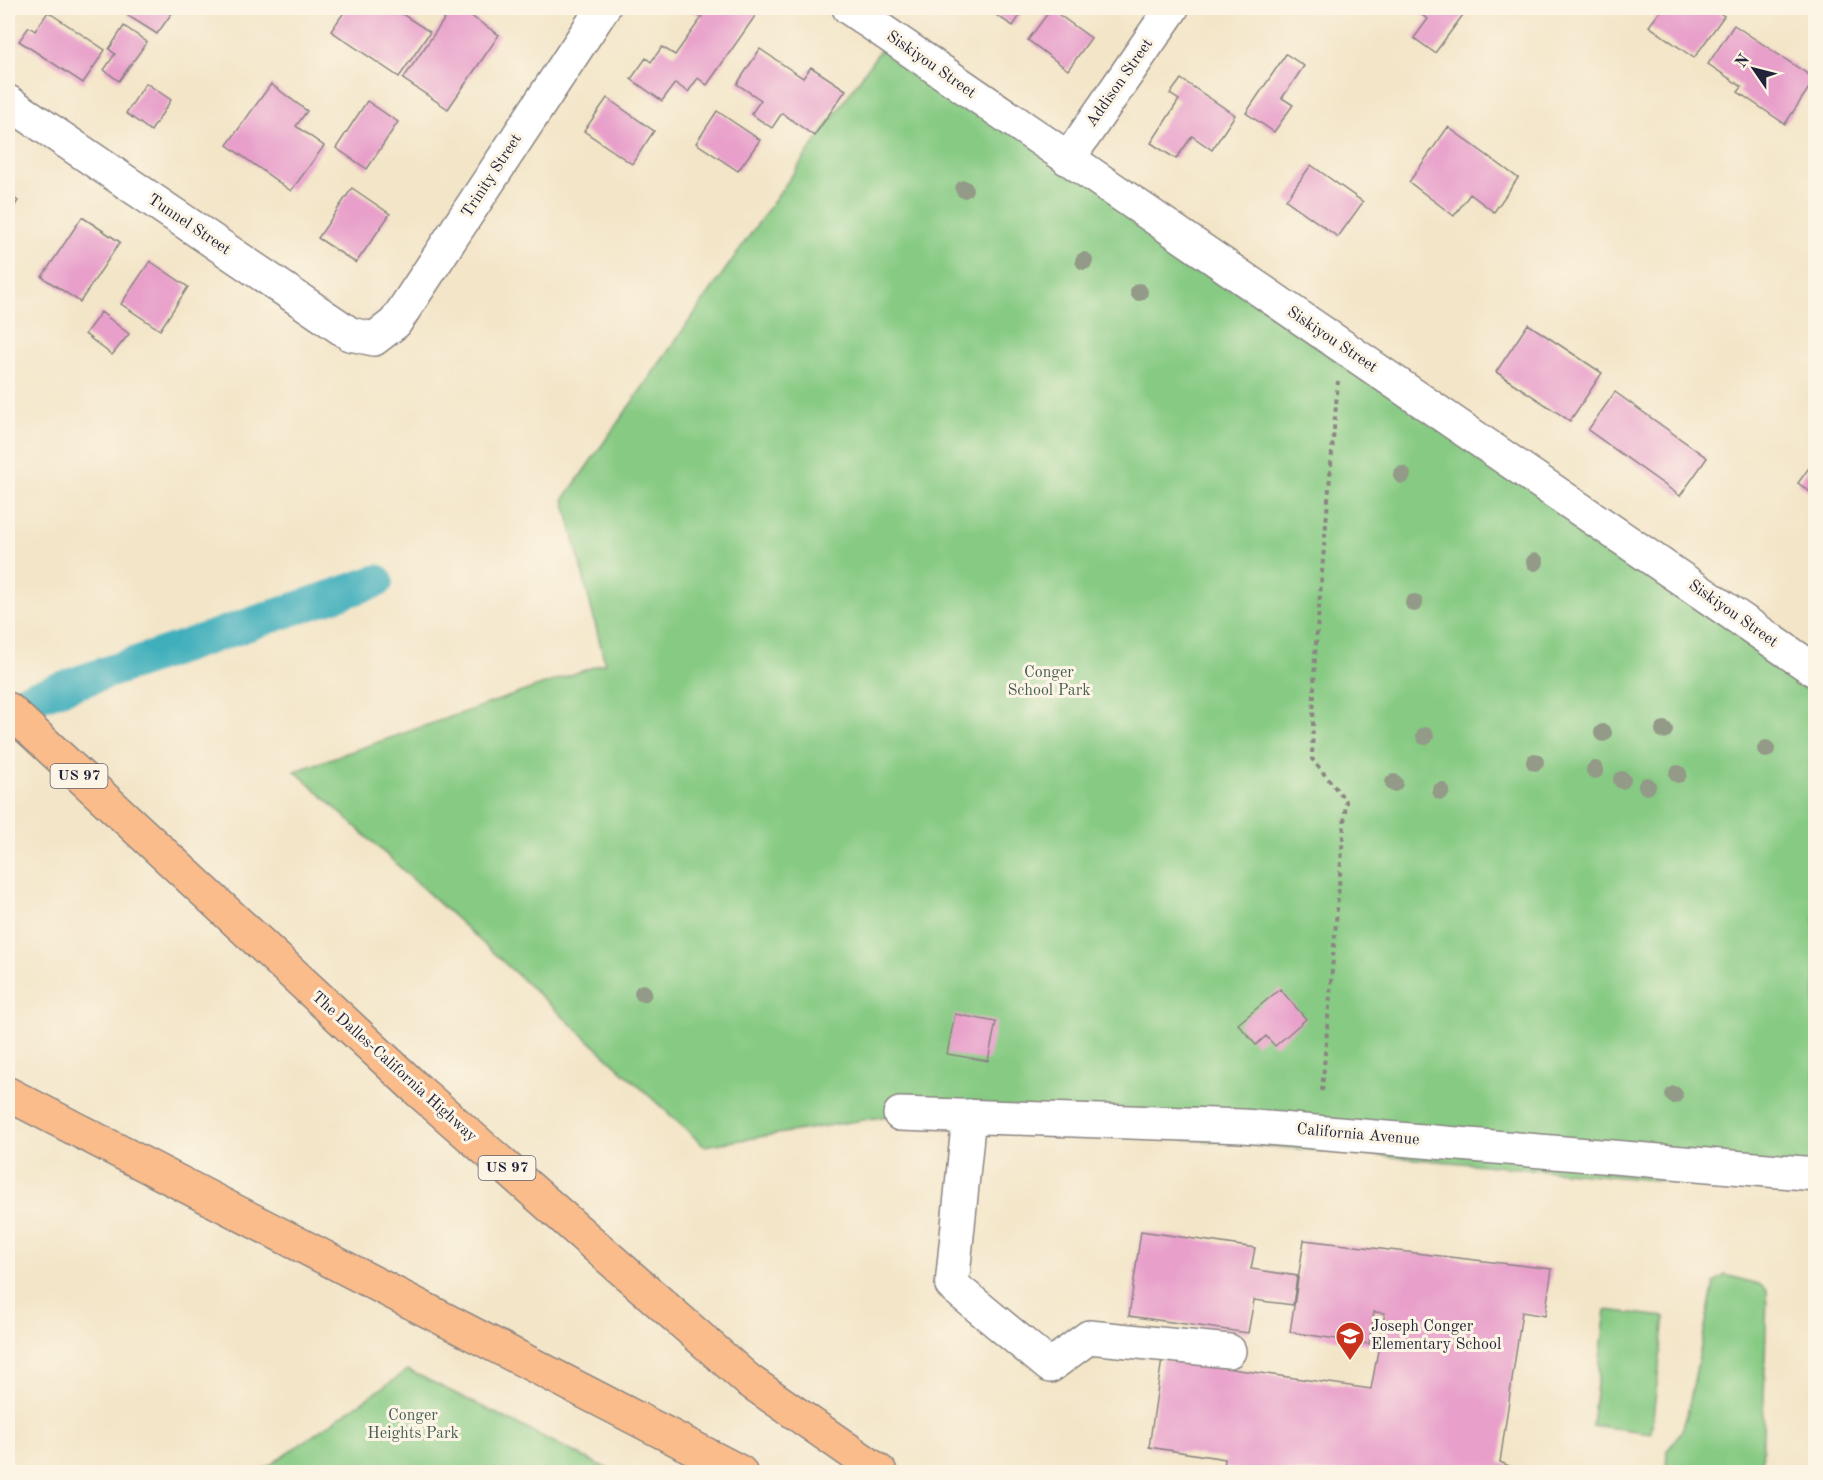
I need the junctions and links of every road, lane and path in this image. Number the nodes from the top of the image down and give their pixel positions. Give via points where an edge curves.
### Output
1 (603, 8) edge
2 (849, 8) edge
3 (1172, 8) edge
4 (8, 102) edge
5 (1068, 159) junction
6 (374, 339) joint
7 (1352, 353) junction
8 (1815, 671) edge
9 (8, 709) edge
10 (1322, 1091) dead end
11 (8, 1094) edge
12 (900, 1114) dead end
13 (969, 1116) junction
14 (1815, 1174) edge
15 (1229, 1351) dead end
16 (740, 1473) edge
17 (880, 1473) edge

1 - 6 street, Trinity Street via 395,323
2 - 5 street, Siskiyou Street
3 - 5 street, Addison Street
4 - 6 street, Tunnel Street via 350,334
5 - 7 street, Siskiyou Street
7 - 8 street, Siskiyou Street
7 - 10 path via 1336,385 1315,655 1312,759 1346,801
9 - 17 highway, The Dalles-California Highway / US 97 via 419,1091 748,1380
11 - 16 highway
12 - 13 street, California Avenue
13 - 14 street, California Avenue via 1243,1126
13 - 15 street via 952,1285 1050,1366 1089,1337

